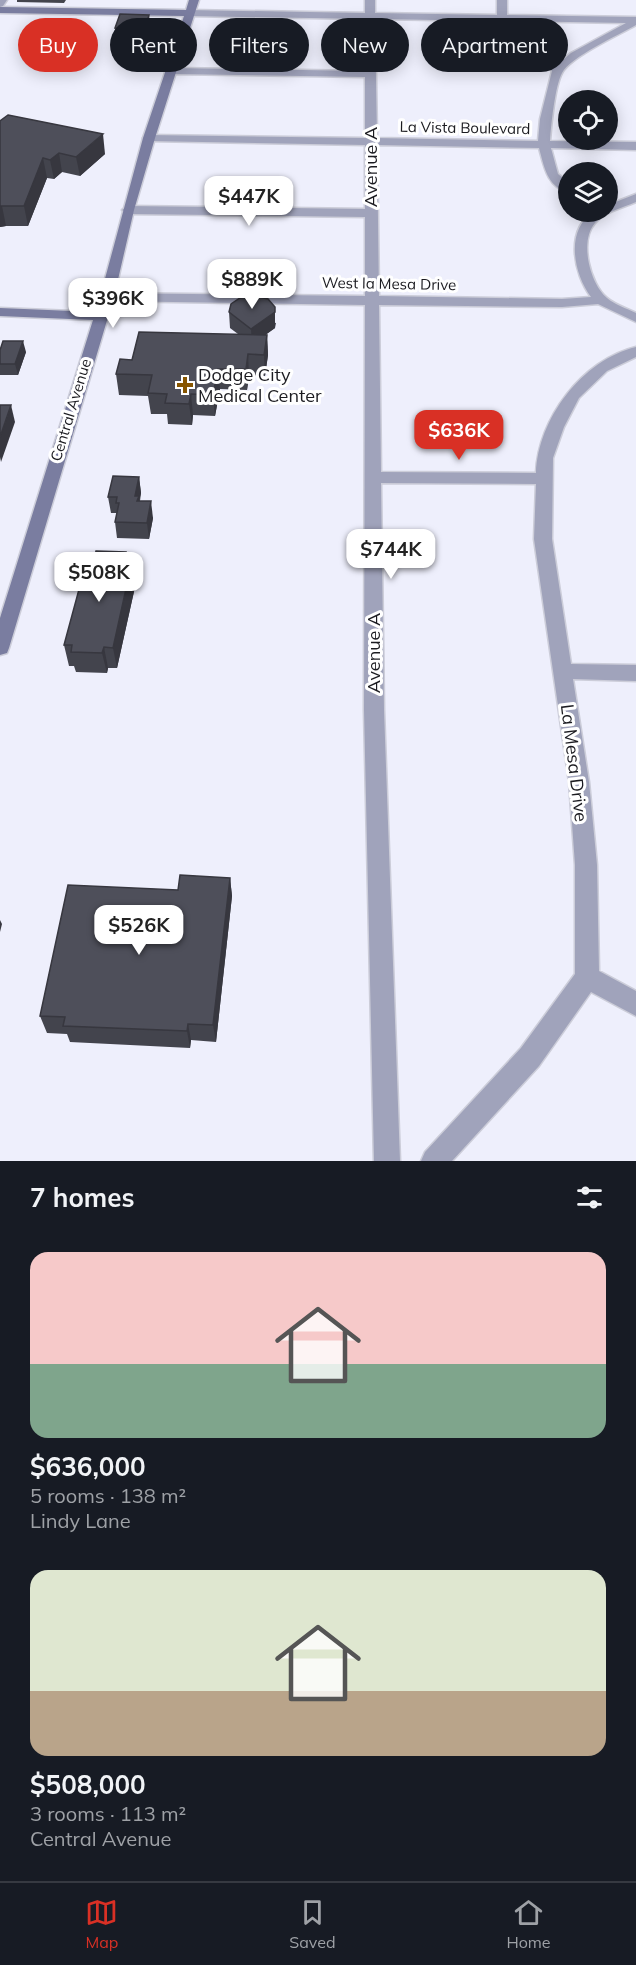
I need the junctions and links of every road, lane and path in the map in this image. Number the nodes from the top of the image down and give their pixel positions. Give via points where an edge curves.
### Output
1 (502, 0) edge
2 (191, 6) edge
3 (370, 8) edge
4 (0, 10) edge
5 (502, 18) joint
6 (568, 19) edge
7 (636, 21) edge
8 (568, 61) edge
9 (197, 71) edge
10 (171, 72) edge
11 (557, 72) edge
12 (370, 74) junction
13 (149, 138) junction
14 (371, 141) junction
15 (544, 144) junction
16 (636, 146) edge
17 (558, 180) edge
18 (636, 198) edge
19 (618, 205) edge
20 (128, 210) junction
21 (371, 213) junction
22 (589, 222) edge
23 (106, 297) junction
24 (372, 300) junction
25 (600, 300) junction
26 (0, 312) edge
27 (100, 316) junction
28 (636, 318) edge
29 (636, 351) edge
30 (373, 477) junction
31 (544, 479) junction
32 (0, 648) edge
33 (562, 671) junction
34 (636, 673) edge
35 (587, 977) junction
36 (636, 1004) edge
37 (387, 1161) edge
38 (434, 1161) edge

1 - 5 street
2 - 3 street
2 - 4 street
3 - 5 street
3 - 12 street, Avenue A
6 - 7 street
7 - 8 street
9 - 12 street
10 - 13 street, Central Avenue
11 - 15 street
12 - 14 street, Avenue A
13 - 14 street, La Vista Boulevard
13 - 20 street, Central Avenue
14 - 15 street, La Vista Boulevard
14 - 21 street, Avenue A
15 - 16 street, La Vista Boulevard
15 - 17 street via 552,175
18 - 19 street
20 - 21 street
20 - 23 street, Central Avenue
21 - 24 street, Avenue A
22 - 25 street via 582,248 587,282
23 - 24 street, West la Mesa Drive
23 - 27 street, Central Avenue
24 - 25 street, West la Mesa Drive
24 - 30 street, Avenue A
25 - 28 street
26 - 27 street
27 - 32 street, Central Avenue
29 - 31 street, La Mesa Drive via 602,368 573,396 544,458
30 - 31 street
30 - 37 street, Avenue A via 375,733
31 - 33 street, La Mesa Drive via 543,539
33 - 34 street
33 - 35 street, La Mesa Drive via 579,782 586,866
35 - 36 street
35 - 38 street via 530,1057

